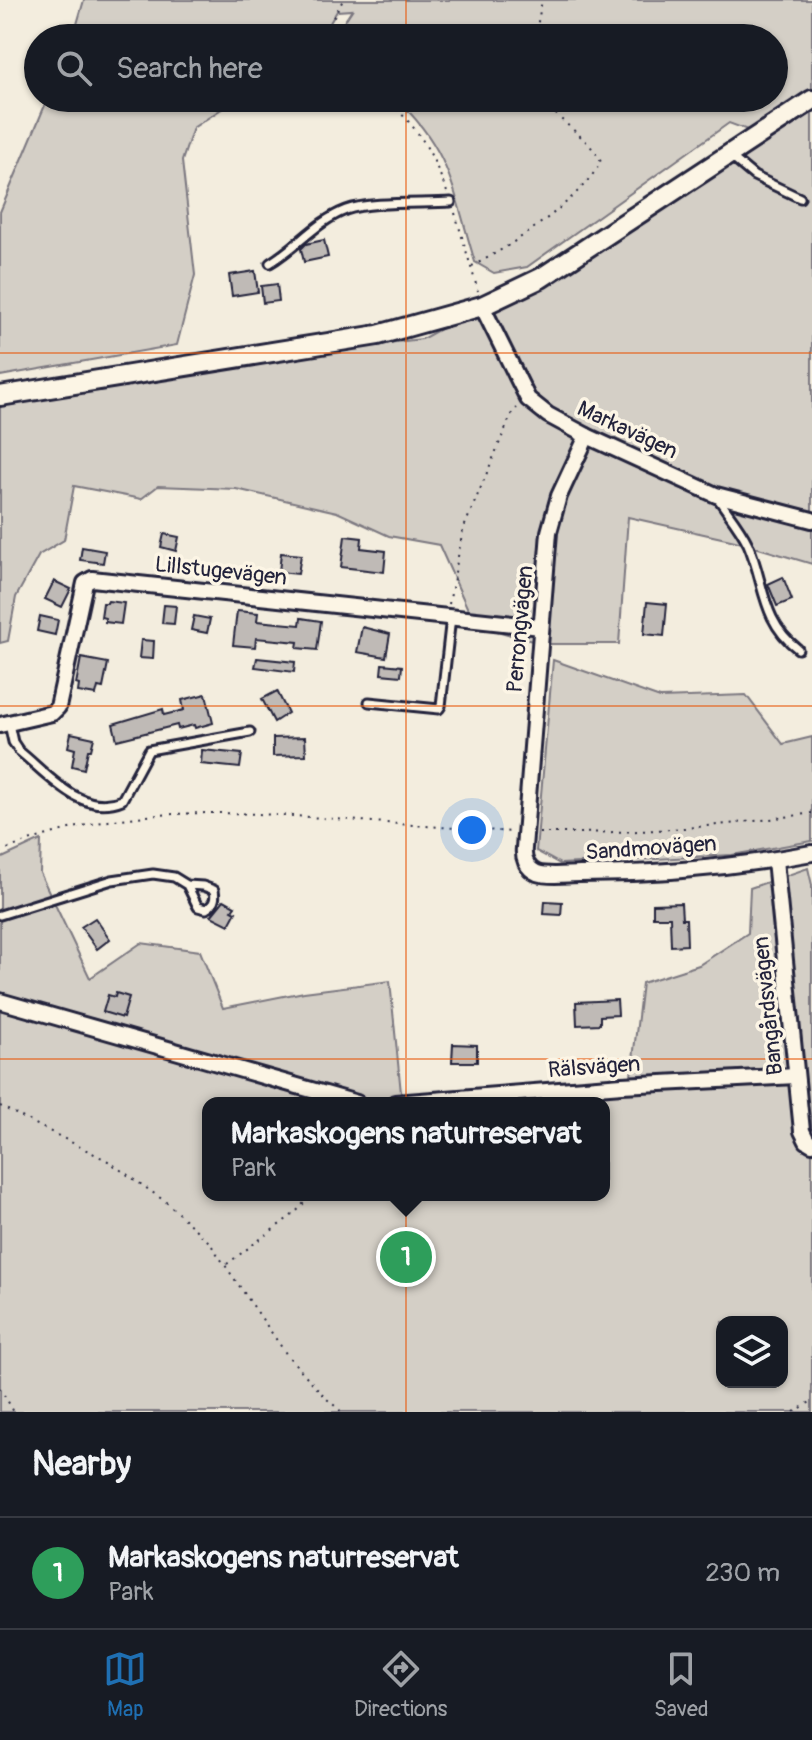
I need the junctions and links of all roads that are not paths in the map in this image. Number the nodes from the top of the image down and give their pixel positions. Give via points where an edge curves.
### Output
1 (812, 100) edge
2 (728, 154) junction
3 (800, 198) dead end
4 (451, 202) road end
5 (270, 263) dead end
6 (482, 306) junction
7 (0, 396) edge
8 (587, 436) junction
9 (716, 495) junction
10 (812, 520) edge
11 (451, 617) junction
12 (541, 627) junction
13 (798, 649) dead end
14 (369, 702) dead end
15 (4, 725) edge
16 (250, 732) dead end
17 (525, 833) joint
18 (812, 853) edge
19 (775, 860) junction
20 (187, 885) dead end
21 (0, 915) edge
22 (0, 1001) edge
23 (796, 1076) junction
24 (336, 1097) edge
25 (471, 1097) edge
26 (812, 1144) edge

1 - 2 street
2 - 3 lane via 754,176
2 - 6 street via 541,278
4 - 5 lane via 347,210
6 - 7 street via 378,335
6 - 8 street, Markavägen via 528,399
8 - 9 street, Markavägen
8 - 12 street, Perrongvägen via 553,514
9 - 10 street, Markavägen
9 - 13 lane via 749,547 776,628
11 - 12 street, Lillstugevägen
11 - 14 lane via 439,709
11 - 15 street, Lillstugevägen via 92,579 85,583 58,707
12 - 17 street, Perrongvägen
15 - 16 lane via 19,751 74,797 92,804 122,800 149,750
17 - 19 street, Sandmovägen via 523,857 541,874
18 - 19 street, Sandmovägen
19 - 23 street, Bangårdsvägen
20 - 21 lane via 153,874 112,880
22 - 24 street
23 - 25 street, Rälsvägen
23 - 26 street, Bangårdsvägen via 802,1131

